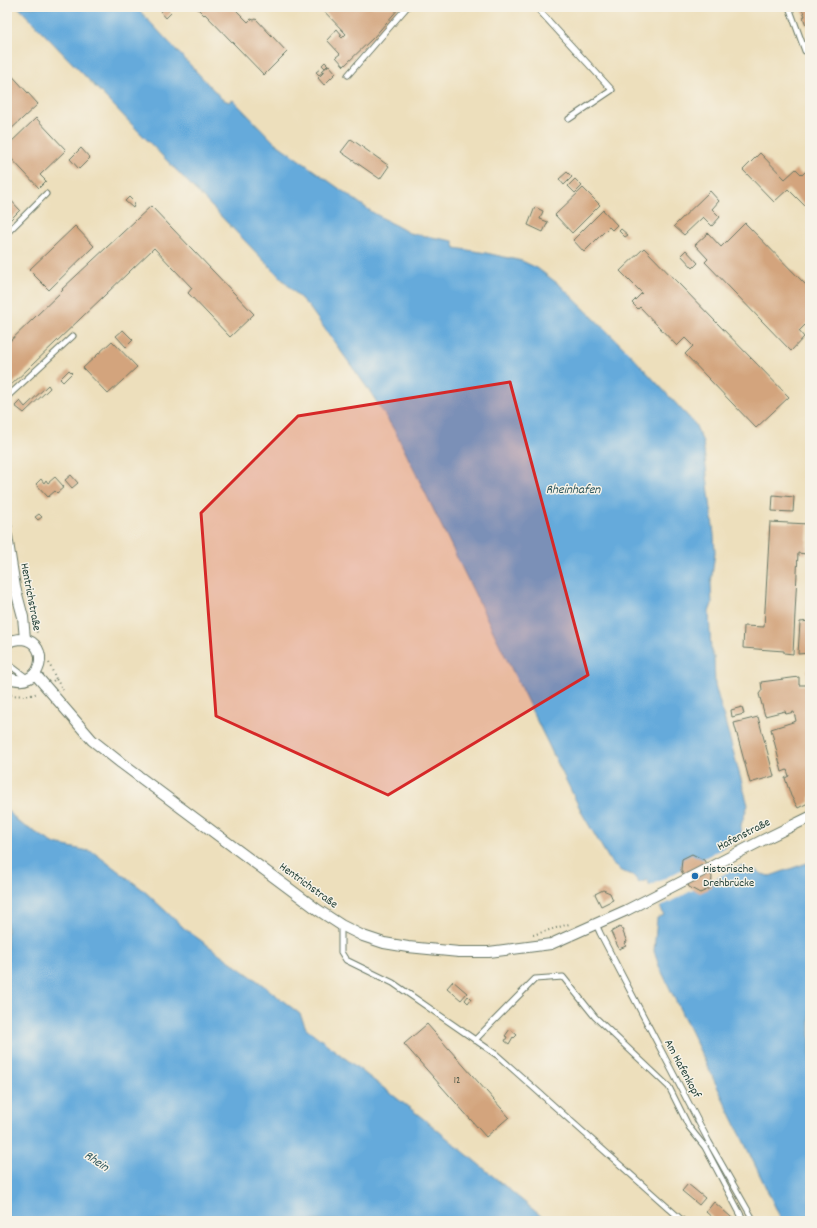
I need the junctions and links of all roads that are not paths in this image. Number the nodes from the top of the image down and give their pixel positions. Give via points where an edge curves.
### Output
1 (407, 7) edge
2 (536, 7) edge
3 (789, 7) edge
4 (810, 50) edge
5 (348, 75) dead end
6 (569, 119) dead end
7 (46, 194) dead end
8 (7, 232) edge
9 (73, 336) dead end
10 (7, 397) edge
11 (10, 534) edge
12 (25, 639) junction
13 (7, 643) edge
14 (7, 663) edge
15 (31, 676) junction
16 (7, 677) edge
17 (810, 817) edge
18 (627, 910) joint
19 (596, 924) junction
20 (341, 925) junction
21 (475, 1040) junction
22 (683, 1221) edge
23 (744, 1221) edge
24 (754, 1221) edge

1 - 5 lane
2 - 6 lane via 612,90
3 - 4 lane via 805,51
7 - 8 lane
9 - 10 lane
11 - 12 street, Hentrichstraße via 15,587 23,617
12 - 13 street, Hentrichstraße via 11,640
12 - 15 street, Hentrichstraße via 34,645 39,653 39,668
14 - 15 lane
15 - 16 street via 24,680
15 - 20 street, Hentrichstraße via 46,686 92,740
17 - 18 street, Hafenstraße
18 - 19 street, Hentrichstraße
19 - 20 street, Hentrichstraße via 552,944 489,952 459,952 384,943
19 - 24 lane, Am Hafenkopf via 709,1142
20 - 21 lane via 340,952 346,960 393,982
21 - 22 lane via 497,1055
21 - 23 lane via 534,979 563,977 595,1017 669,1087 689,1127 705,1147

